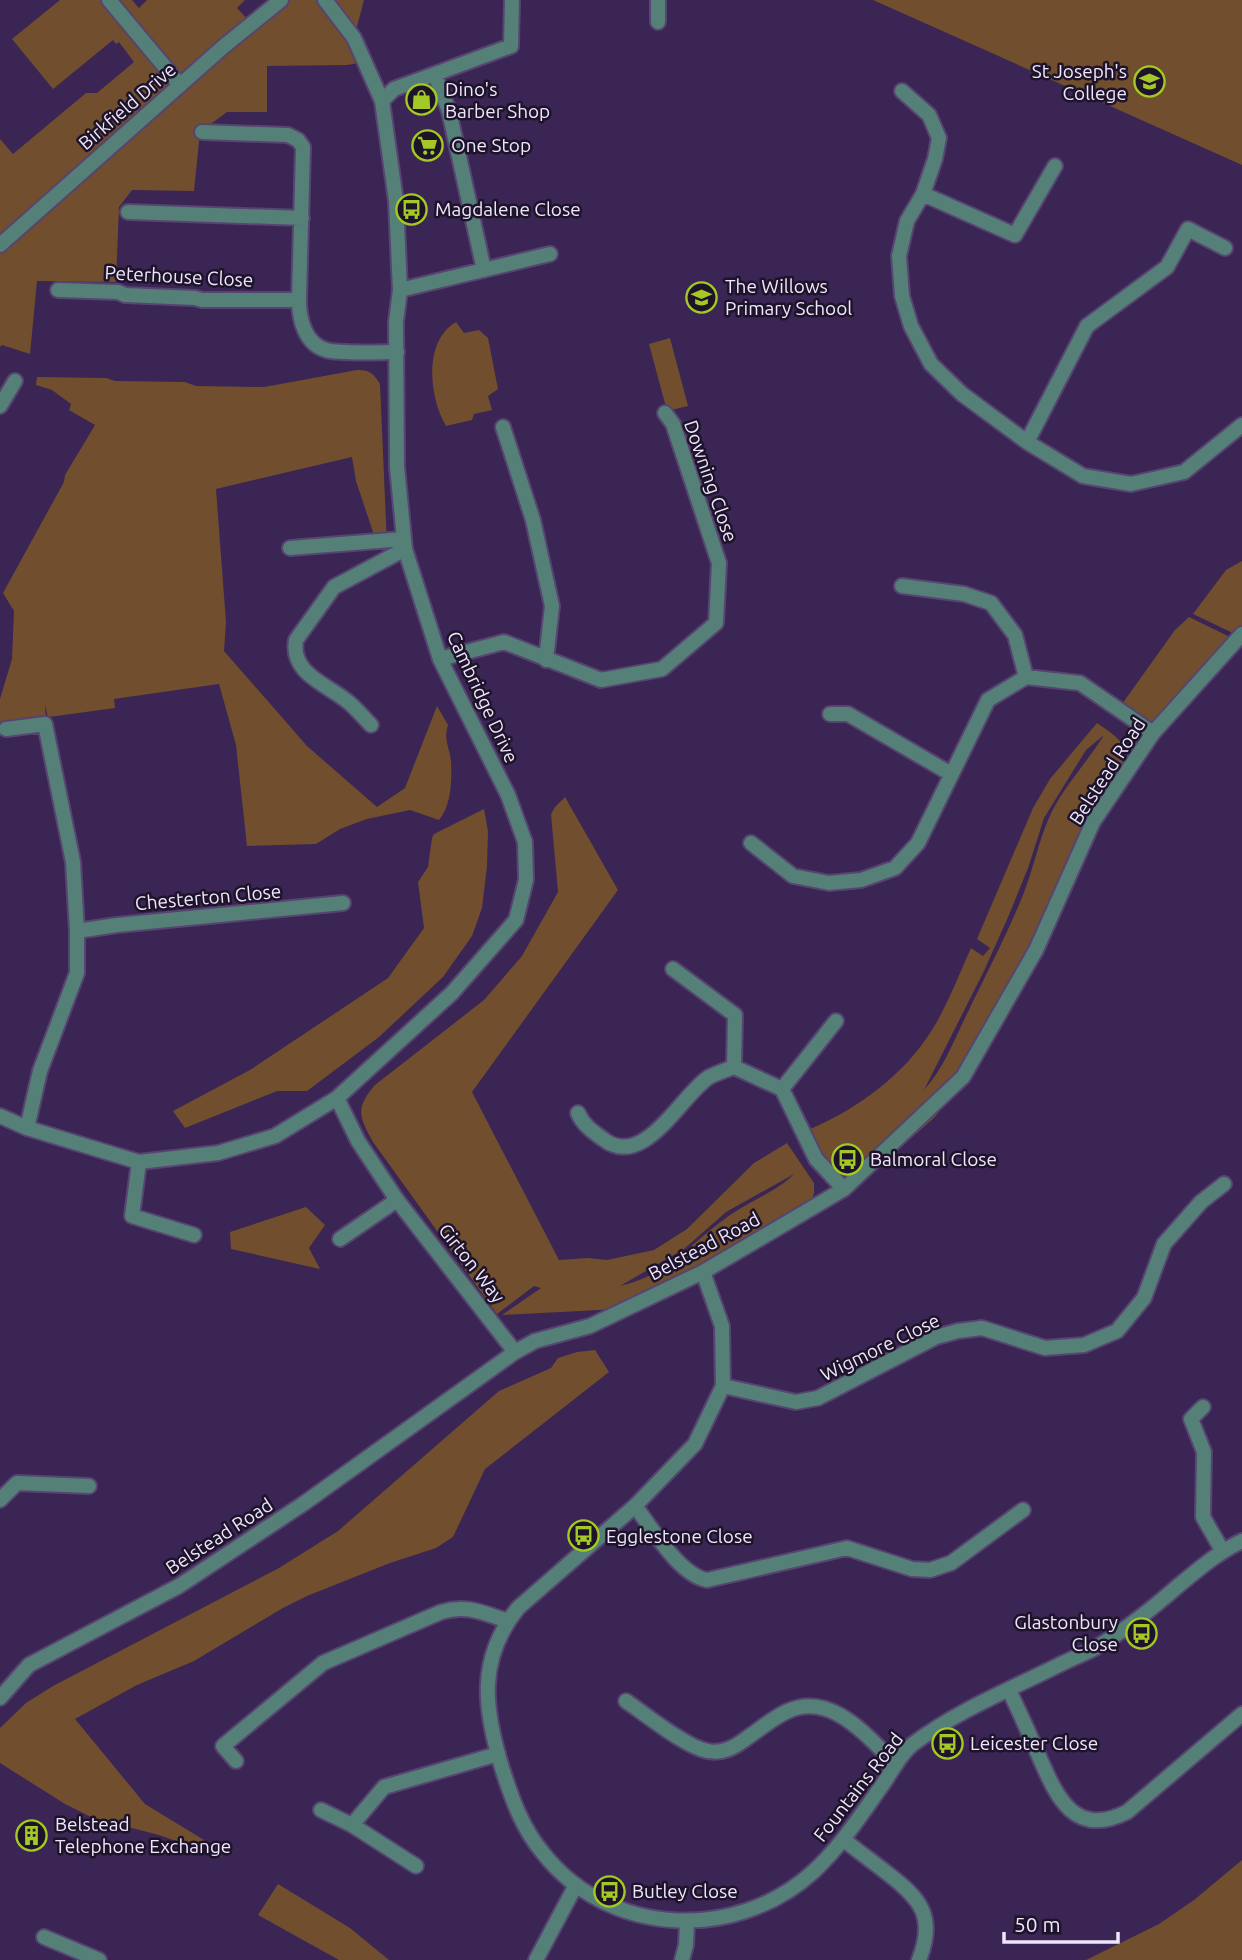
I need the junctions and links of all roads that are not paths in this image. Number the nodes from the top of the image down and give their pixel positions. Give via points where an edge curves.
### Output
1 (109, 0) edge
2 (281, 0) edge
3 (326, 0) edge
4 (512, 0) edge
5 (658, 0) edge
6 (658, 22) dead end
7 (435, 75) junction
8 (180, 85) junction
9 (902, 91) dead end
10 (382, 101) junction
11 (202, 132) dead end
12 (1055, 166) dead end
13 (923, 194) junction
14 (128, 212) dead end
15 (302, 218) junction
16 (0, 245) edge
17 (1225, 248) dead end
18 (550, 254) dead end
19 (484, 270) junction
20 (58, 290) dead end
21 (400, 290) junction
22 (299, 300) junction
23 (397, 352) junction
24 (15, 381) dead end
25 (0, 406) edge
26 (665, 413) dead end
27 (1242, 425) edge
28 (503, 427) dead end
29 (1027, 442) junction
30 (405, 544) junction
31 (290, 548) dead end
32 (902, 586) dead end
33 (1242, 634) edge
34 (440, 659) junction
35 (546, 660) junction
36 (1026, 677) junction
37 (830, 714) dead end
38 (372, 725) dead end
39 (6, 729) dead end
40 (1153, 733) junction
41 (951, 774) junction
42 (751, 843) dead end
43 (343, 903) dead end
44 (77, 931) junction
45 (673, 969) dead end
46 (836, 1021) dead end
47 (734, 1067) junction
48 (782, 1089) junction
49 (337, 1098) junction
50 (578, 1112) dead end
51 (0, 1116) edge
52 (27, 1128) junction
53 (139, 1162) junction
54 (1224, 1184) dead end
55 (844, 1189) junction
56 (397, 1200) junction
57 (194, 1235) dead end
58 (340, 1239) dead end
59 (703, 1272) junction
60 (515, 1352) junction
61 (723, 1386) junction
62 (1203, 1407) dead end
63 (89, 1486) dead end
64 (0, 1500) edge
65 (635, 1506) junction
66 (1023, 1510) dead end
67 (1242, 1541) edge
68 (1222, 1550) junction
69 (508, 1621) junction
70 (1009, 1690) junction
71 (0, 1698) edge
72 (626, 1700) dead end
73 (1242, 1714) edge
74 (498, 1754) junction
75 (236, 1761) dead end
76 (896, 1764) junction
77 (321, 1810) dead end
78 (352, 1825) junction
79 (844, 1840) junction
80 (416, 1866) dead end
81 (576, 1885) junction
82 (687, 1922) junction
83 (44, 1937) dead end
84 (99, 1960) edge
85 (536, 1960) edge
86 (682, 1960) edge
87 (919, 1960) edge

1 - 8 street
2 - 8 street, Birkfield Drive
3 - 10 street, Cambridge Drive via 354,38
4 - 7 street via 512,46
5 - 6 street
7 - 10 street via 394,89
7 - 19 street via 449,111
8 - 16 street, Birkfield Drive
9 - 13 street via 929,115 939,138
10 - 21 street, Cambridge Drive via 396,201
11 - 15 street via 288,135 298,140 303,147
12 - 13 street via 1015,235
13 - 29 street via 907,221 899,256 902,296 911,327 931,364 962,394
14 - 15 street
15 - 22 street
17 - 29 street via 1188,229 1167,267 1087,326
18 - 19 street
19 - 21 street
20 - 22 street, Peterhouse Close via 202,300
21 - 23 street, Cambridge Drive
22 - 23 street via 299,318 308,337 325,350
23 - 30 street, Cambridge Drive via 397,467
24 - 25 street
26 - 35 street, Downing Close via 673,424 719,563 716,623 663,669 601,680
27 - 29 street via 1184,472 1131,484 1083,476
28 - 35 street via 533,520 552,606
30 - 31 street
30 - 34 street, Cambridge Drive
30 - 38 street via 334,587 296,640 294,650 311,677 348,701
32 - 36 street via 964,594 991,603 1015,635
33 - 40 street, Belstead Road
34 - 35 street, Downing Close via 504,642
34 - 49 street, Cambridge Drive via 508,795 524,842 526,880 516,920 452,993
36 - 40 street via 1080,683
36 - 41 street via 988,700
37 - 41 street via 848,714
39 - 44 street via 45,724 73,862
40 - 55 street, Belstead Road via 1093,822 1036,950 963,1077
41 - 42 street via 918,843 894,868 861,880 828,884 793,876
43 - 44 street, Chesterton Close
44 - 52 street via 77,973 40,1071
45 - 47 street via 735,1015
46 - 48 street
47 - 48 street
47 - 50 street via 708,1078 647,1140 631,1146 609,1144 582,1123
48 - 55 street via 816,1158
49 - 53 street, Cambridge Drive via 275,1136 218,1153
49 - 56 street, Girton Way via 358,1141
51 - 52 street, Cambridge Drive
52 - 53 street, Cambridge Drive
53 - 57 street via 132,1216
54 - 61 street, Wigmore Close via 1201,1202 1164,1244 1144,1298 1117,1331 1084,1345 1045,1348 982,1328 936,1337 818,1398 796,1402
55 - 59 street, Belstead Road
56 - 58 street
56 - 60 street, Girton Way
59 - 60 street, Belstead Road via 590,1326 535,1341
59 - 61 street, Fountains Road via 722,1326
60 - 71 street, Belstead Road via 303,1504 178,1586 29,1665
61 - 65 street, Fountains Road via 695,1444
62 - 68 street via 1191,1419 1205,1452 1203,1517
63 - 64 street via 17,1483
65 - 66 street via 685,1570 706,1580 847,1548 912,1569 941,1568
65 - 69 street, Fountains Road
67 - 68 street, Fountains Road
68 - 70 street, Fountains Road via 1100,1645
69 - 74 street, Fountains Road via 486,1676 488,1713
69 - 75 street via 457,1607 323,1663 223,1746
70 - 73 street via 1057,1796 1070,1810 1096,1819 1128,1812
70 - 76 street, Fountains Road via 956,1714 910,1746
72 - 76 street via 692,1746 715,1752 736,1746 786,1712 823,1708 848,1720
74 - 78 street via 384,1787
74 - 81 street, Fountains Road via 515,1809 541,1852
76 - 79 street, Fountains Road
77 - 78 street
78 - 80 street
79 - 82 street, Fountains Road via 813,1872 776,1899 729,1917
79 - 87 street via 916,1897 926,1923
81 - 82 street, Fountains Road via 628,1912
81 - 85 street
82 - 86 street
83 - 84 street

